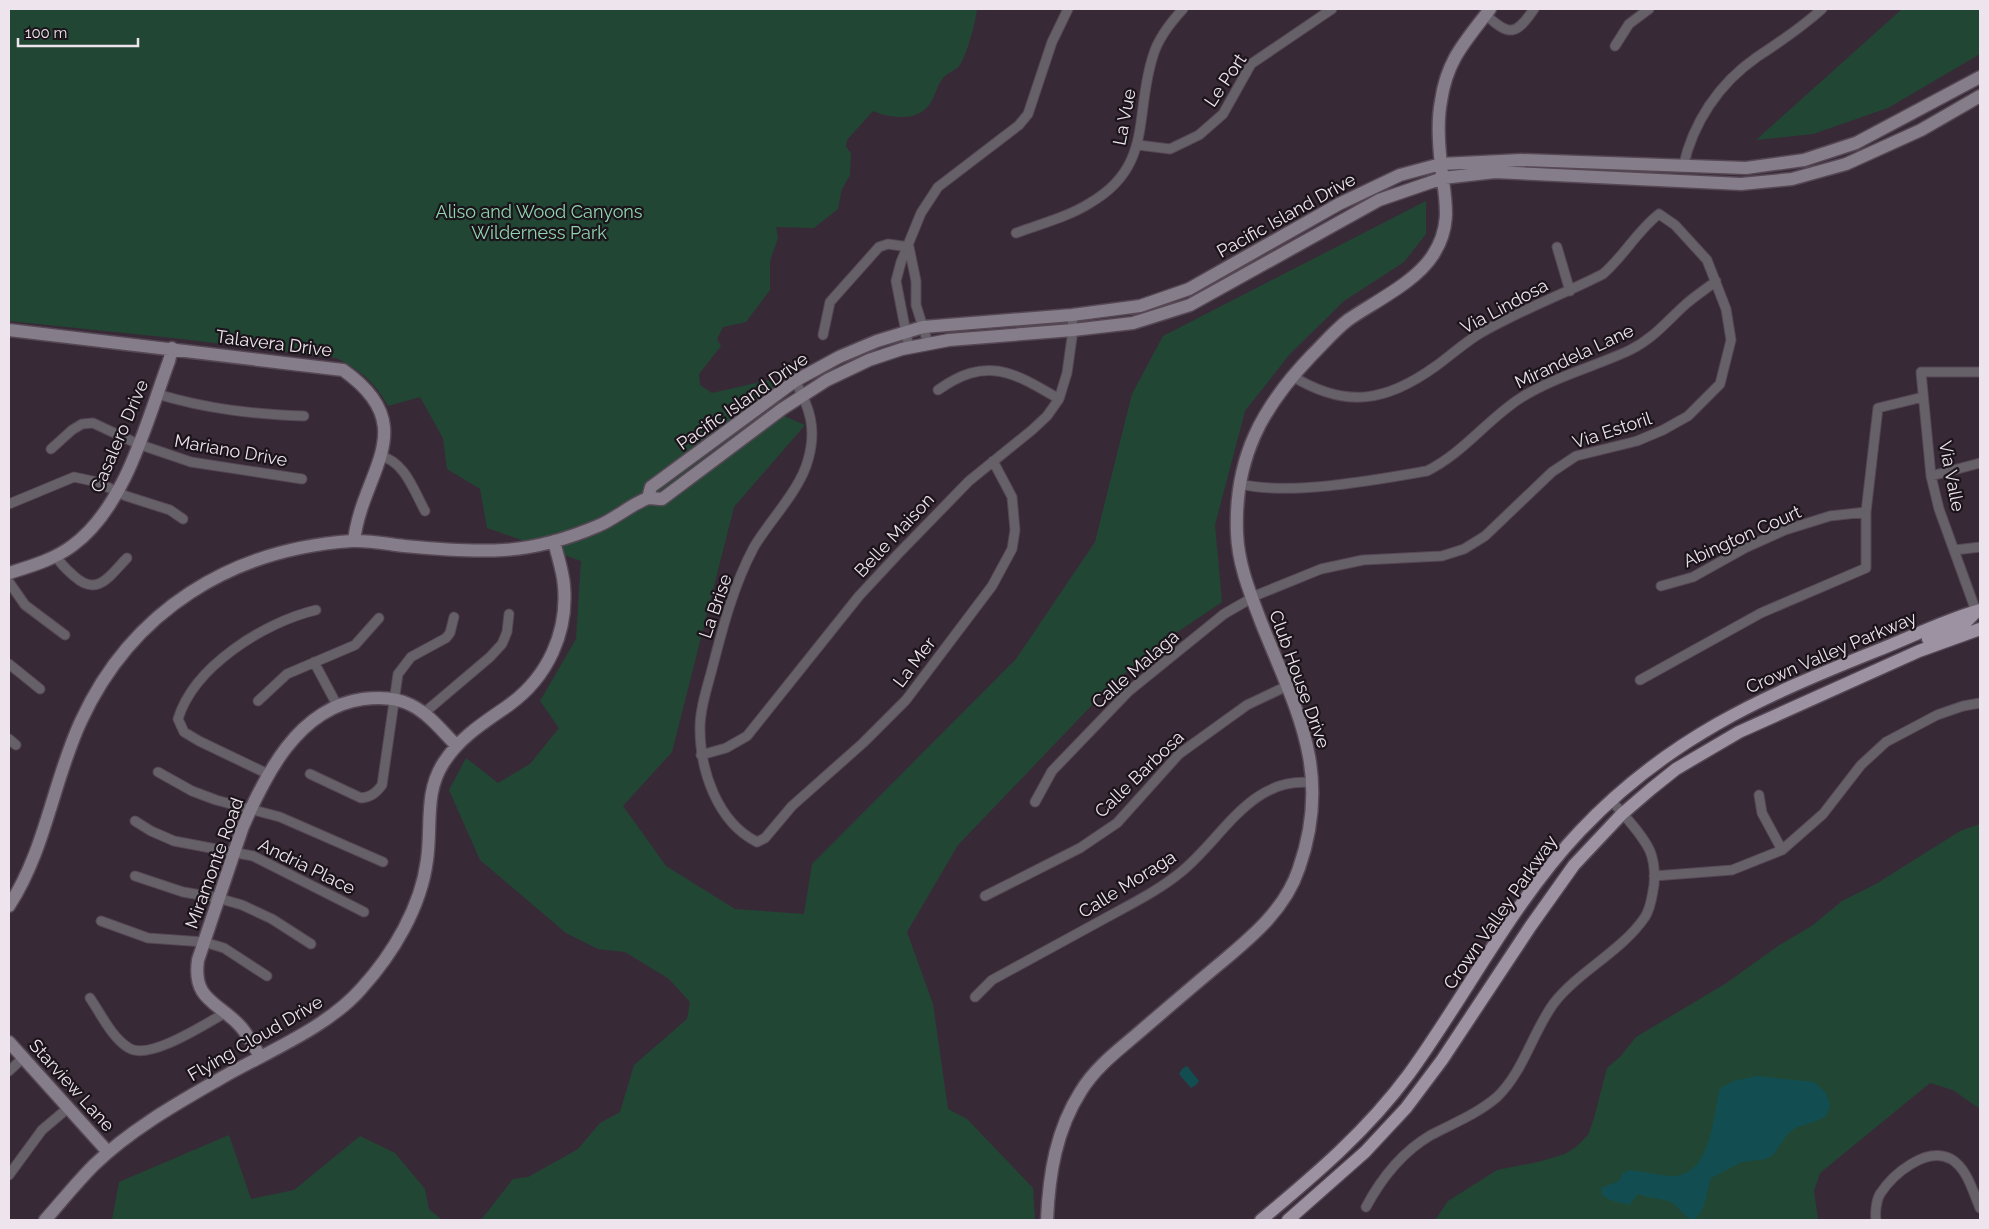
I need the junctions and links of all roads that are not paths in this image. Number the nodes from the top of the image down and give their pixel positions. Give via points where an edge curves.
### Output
1 (1068, 9) edge
2 (1184, 9) edge
3 (1332, 9) edge
4 (1534, 9) edge
5 (1650, 9) edge
6 (1822, 9) edge
7 (1488, 12) edge
8 (1615, 46) dead end
9 (1980, 77) edge
10 (1980, 86) edge
11 (1977, 98) edge
12 (1920, 110) junction
13 (1138, 145) junction
14 (1441, 164) junction
15 (1683, 167) junction
16 (1443, 178) junction
17 (1660, 181) junction
18 (1707, 182) junction
19 (1659, 214) joint
20 (1016, 234) dead end
21 (909, 247) junction
22 (1557, 247) dead end
23 (1716, 282) junction
24 (1570, 291) junction
25 (1072, 315) junction
26 (923, 327) junction
27 (9, 330) edge
28 (1073, 330) junction
29 (906, 332) junction
30 (823, 335) dead end
31 (928, 343) junction
32 (172, 348) junction
33 (909, 348) junction
34 (1980, 365) edge
35 (1978, 373) edge
36 (1292, 376) junction
37 (794, 381) junction
38 (938, 390) dead end
39 (157, 394) junction
40 (803, 396) junction
41 (1923, 397) junction
42 (1059, 399) junction
43 (304, 416) dead end
44 (138, 444) junction
45 (51, 449) dead end
46 (382, 456) junction
47 (993, 461) junction
48 (1980, 463) edge
49 (1931, 476) junction
50 (302, 479) dead end
51 (1240, 484) junction
52 (117, 492) junction
53 (648, 498) junction
54 (9, 504) edge
55 (425, 511) dead end
56 (1866, 512) junction
57 (183, 519) dead end
58 (354, 541) junction
59 (554, 541) junction
60 (1980, 547) edge
61 (1956, 550) junction
62 (56, 556) junction
63 (127, 558) dead end
64 (9, 573) edge
65 (9, 582) edge
66 (1661, 586) dead end
67 (1252, 599) junction
68 (316, 610) dead end
69 (1979, 611) edge
70 (509, 614) dead end
71 (454, 616) dead end
72 (379, 618) dead end
73 (1980, 629) edge
74 (65, 635) dead end
75 (1919, 651) junction
76 (314, 662) junction
77 (9, 664) edge
78 (1640, 680) dead end
79 (1287, 686) junction
80 (40, 688) dead end
81 (395, 699) junction
82 (258, 701) dead end
83 (1980, 703) edge
84 (337, 705) junction
85 (424, 713) junction
86 (9, 739) edge
87 (16, 745) dead end
88 (456, 745) junction
89 (701, 755) junction
90 (158, 772) dead end
91 (270, 774) junction
92 (310, 774) dead end
93 (1313, 783) junction
94 (1759, 794) dead end
95 (1611, 800) junction
96 (1035, 802) dead end
97 (251, 809) junction
98 (1622, 814) junction
99 (135, 821) dead end
100 (757, 842) joint
101 (1782, 850) junction
102 (234, 851) junction
103 (383, 862) dead end
104 (135, 876) dead end
105 (1654, 876) junction
106 (985, 896) dead end
107 (218, 898) junction
108 (9, 906) edge
109 (364, 912) dead end
110 (101, 921) dead end
111 (204, 942) junction
112 (311, 944) dead end
113 (267, 976) dead end
114 (975, 997) dead end
115 (90, 998) dead end
116 (225, 1013) junction
117 (9, 1042) edge
118 (260, 1056) junction
119 (24, 1057) junction
120 (9, 1071) edge
121 (68, 1108) junction
122 (108, 1152) junction
123 (9, 1175) edge
124 (1366, 1207) dead end
125 (1980, 1208) edge
126 (45, 1220) edge
127 (1047, 1220) edge
128 (1261, 1220) edge
129 (1288, 1220) edge
130 (1876, 1220) edge

1 - 21 street via 1052,42 1028,114 938,187 920,213
2 - 13 street, La Vue via 1163,35 1153,56
3 - 13 street, Le Port via 1251,64 1223,114 1199,135 1170,149
4 - 7 street via 1522,26 1512,31 1502,29
5 - 8 street via 1630,24
6 - 15 street via 1791,36 1755,58 1722,88 1704,111 1691,137
7 - 14 street, Club House Drive via 1464,40 1448,70 1439,125
9 - 12 street, Pacific Island Drive
10 - 11 street
11 - 12 street via 1960,97 1930,112
11 - 18 street, Pacific Island Drive via 1921,130 1846,164 1792,179 1741,184
12 - 15 street, Pacific Island Drive via 1856,143 1804,160 1746,168
13 - 20 street, La Vue via 1129,165 1096,199
14 - 15 street, Pacific Island Drive via 1522,160
14 - 16 street, Club House Drive
14 - 25 street, Pacific Island Drive via 1400,175 1339,204 1188,289 1140,306
15 - 17 street
15 - 18 street
16 - 17 street, Pacific Island Drive via 1495,172
16 - 28 street, Pacific Island Drive via 1379,200 1190,305 1133,322
16 - 36 street, Club House Drive via 1446,220 1430,260 1417,273 1344,323
17 - 18 street, Pacific Island Drive
19 - 23 street, Via Estoril via 1692,242 1707,260
19 - 24 street, Via Lindosa via 1603,274
21 - 26 street via 916,281 916,305
21 - 29 street via 896,281
21 - 30 street via 888,244 879,247 830,302
22 - 24 street
23 - 51 street, Mirandela Lane via 1686,304 1657,334 1632,349 1537,388 1519,399 1460,450 1427,471 1294,488 1255,488
23 - 67 street, Via Estoril via 1726,309 1731,340 1720,384 1688,416 1637,441 1576,456 1552,472 1485,536 1464,549 1442,556 1363,560 1321,569
24 - 36 street, Via Lindosa via 1478,334 1435,367 1392,393 1359,398 1340,395 1309,386
25 - 26 street, Pacific Island Drive
25 - 28 street, Belle Maison
26 - 29 street, Pacific Island Drive
26 - 31 street
27 - 32 street, Talavera Drive
28 - 31 street, Pacific Island Drive
28 - 42 street, Belle Maison via 1067,374
29 - 33 street
29 - 37 street, Pacific Island Drive via 839,357
31 - 33 street, Pacific Island Drive
32 - 39 street, Casalero Drive
32 - 46 street, Talavera Drive via 343,370 370,393 380,411 385,428
33 - 40 street, Pacific Island Drive via 869,360 827,380
34 - 35 street
35 - 41 street, Via Valle via 1921,372
36 - 51 street, Club House Drive via 1263,415 1242,466
37 - 40 street, La Brise
37 - 53 street, Pacific Island Drive via 652,487
38 - 42 street via 954,378 973,371 995,370 1032,383
39 - 43 street via 235,412
39 - 44 street, Casalero Drive
40 - 53 street, Pacific Island Drive via 662,499
40 - 89 street, La Brise via 812,420 808,462 754,549 733,597 704,701 700,726
41 - 49 street, Via Valle
41 - 56 street via 1878,408
42 - 47 street, Belle Maison via 1032,430
44 - 45 street, Mariano Drive via 93,422 72,430
44 - 50 street, Mariano Drive via 190,462
44 - 52 street, Casalero Drive
46 - 55 street via 392,459 403,469
46 - 58 street, Talavera Drive via 356,523
47 - 89 street, Belle Maison via 956,494 859,596 747,736 726,748
47 - 100 street, La Mer via 1006,483 1016,514 1012,549 992,586 906,700 792,806 765,838
48 - 49 street
49 - 61 street, Via Valle via 1939,509
51 - 67 street, Club House Drive via 1237,537
52 - 54 street via 97,482 74,477
52 - 57 street via 170,510
52 - 62 street, Casalero Drive via 88,531
53 - 59 street, Pacific Island Drive via 604,523
56 - 66 street, Abington Court via 1830,516 1785,530 1693,577
56 - 78 street via 1866,568 1761,613
58 - 59 street, Pacific Island Drive via 481,550 530,547
58 - 108 street, Pacific Island Drive via 270,554 239,565 178,601 135,637 115,660 80,722 39,846
59 - 88 street, Flying Cloud Drive via 564,583 563,626 555,648 535,682 520,697
60 - 61 street
61 - 69 street, Via Valle
62 - 63 street via 82,583 93,586 103,582
62 - 64 street, Casalero Drive
65 - 74 street via 26,605
67 - 79 street, Club House Drive
67 - 96 street, Calle Malaga via 1224,614 1129,691 1052,771
68 - 91 street via 280,622 214,665 190,693 178,718 184,732
69 - 75 main road via 1964,624 1919,644
69 - 95 main road, Crown Valley Parkway via 1835,667 1746,706 1696,734
70 - 85 street via 502,644
71 - 81 street via 446,638 405,663 398,674
72 - 76 street via 355,645
73 - 75 main road, Crown Valley Parkway
75 - 98 main road, Crown Valley Parkway via 1714,745 1676,769
76 - 82 street via 287,674
76 - 84 street
77 - 80 street
79 - 93 street, Club House Drive via 1307,739
79 - 106 street, Calle Barbosa via 1247,705 1186,748 1116,823 1080,848
81 - 84 street, Miramonte Road via 371,698
81 - 85 street, Miramonte Road
81 - 92 street via 382,785 377,792 361,798
83 - 101 street via 1937,715 1886,742 1861,765 1823,814
84 - 91 street, Miramonte Road via 309,722 284,751
85 - 88 street, Miramonte Road
86 - 87 street
88 - 118 street, Flying Cloud Drive via 435,779 430,800 430,836 425,870 398,939 361,990 340,1009 320,1024
89 - 100 street, La Brise via 707,778 719,802 742,832
90 - 97 street via 192,791
91 - 97 street, Miramonte Road
93 - 114 street, Calle Moraga via 1294,782 1264,791 1247,803 1180,873 992,980
93 - 127 street, Club House Drive via 1310,827 1299,868 1292,886 1273,914 1250,938 1107,1059 1082,1088 1056,1146 1050,1174
94 - 101 street via 1762,813
95 - 98 street
95 - 128 main road, Crown Valley Parkway via 1579,832 1536,884 1391,1098 1345,1148
97 - 102 street, Miramonte Road
97 - 103 street via 280,816
98 - 105 street via 1650,851
98 - 129 main road, Crown Valley Parkway via 1586,850 1554,892 1442,1060 1406,1108 1365,1152
99 - 102 street, Andria Place via 174,840
101 - 105 street via 1732,870
102 - 107 street, Miramonte Road
102 - 109 street, Andria Place via 280,868
104 - 107 street via 183,892
105 - 124 street via 1652,901 1646,916 1555,1003 1509,1083 1483,1108 1410,1150 1394,1164
107 - 111 street, Miramonte Road
107 - 112 street via 258,912
110 - 111 street via 148,938
111 - 113 street via 224,948
111 - 116 street, Miramonte Road via 196,974 199,986 206,998
115 - 116 street via 120,1041 130,1049 142,1052 198,1029
116 - 118 street, Miramonte Road via 241,1027
117 - 119 street, Starview Lane
118 - 122 street, Flying Cloud Drive via 161,1114
119 - 120 street
119 - 121 street, Starview Lane
121 - 122 street, Starview Lane
121 - 123 street via 42,1130
122 - 126 street, Flying Cloud Drive
125 - 130 street via 1964,1171 1951,1159 1935,1155 1920,1159 1894,1179 1880,1195

